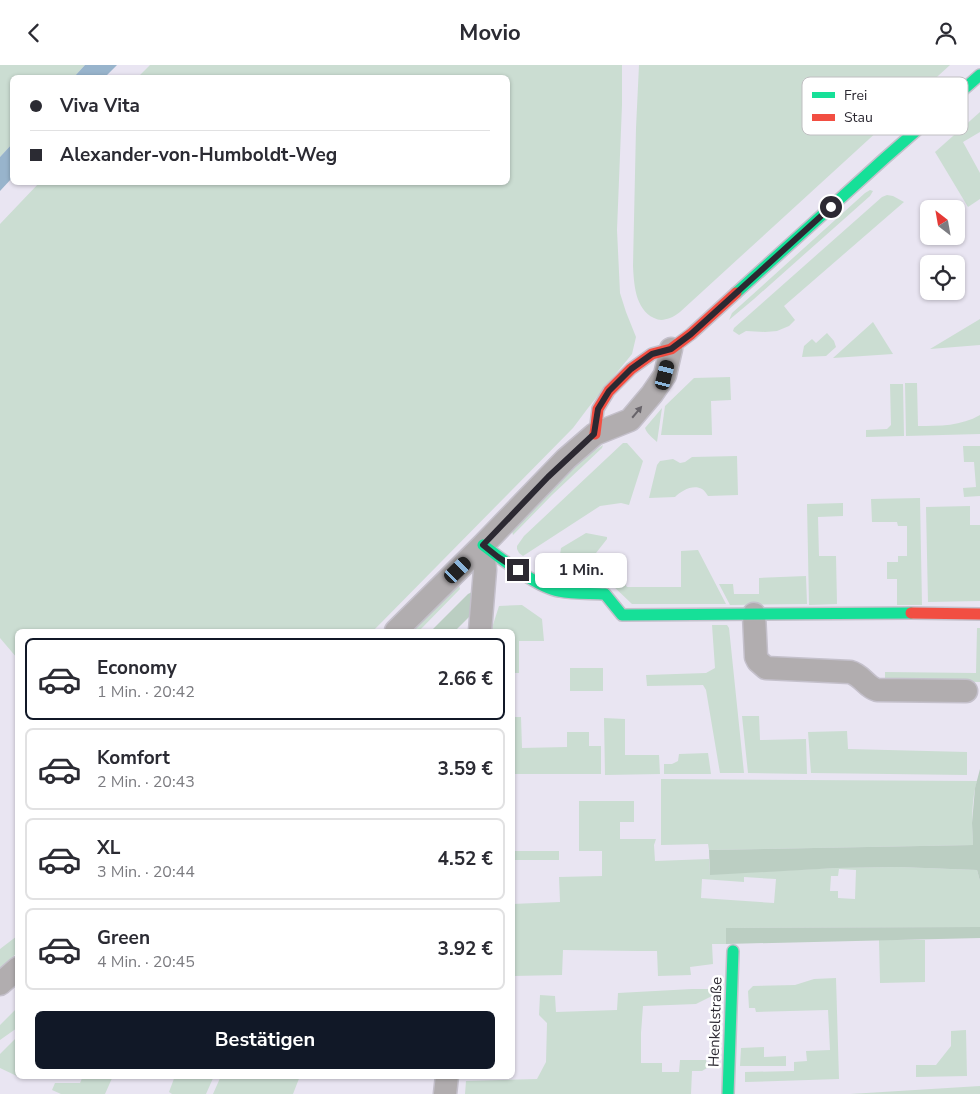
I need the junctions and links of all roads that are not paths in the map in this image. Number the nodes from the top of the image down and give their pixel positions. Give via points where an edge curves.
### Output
1 (980, 75) edge
2 (968, 86) edge
3 (912, 135) edge
4 (671, 349) junction
5 (594, 434) junction
6 (483, 545) junction
7 (980, 613) edge
8 (754, 614) junction
9 (398, 629) edge
10 (480, 629) edge
11 (966, 691) dead end
12 (733, 951) dead end
13 (15, 971) edge
14 (0, 984) edge
15 (446, 1079) edge
16 (445, 1094) edge
17 (728, 1094) edge

1 - 2 street
3 - 4 street
5 -> 4 street via 630,420 665,375
4 - 5 street via 652,354 609,391 598,409
5 - 6 street
6 - 8 street via 538,583 557,591 605,594 622,615
6 - 9 street
6 - 10 street via 485,570
7 - 8 street
8 - 11 street via 756,657 766,668 850,672 877,690
12 - 17 street, Henkelstraße
13 - 14 street
15 - 16 street

